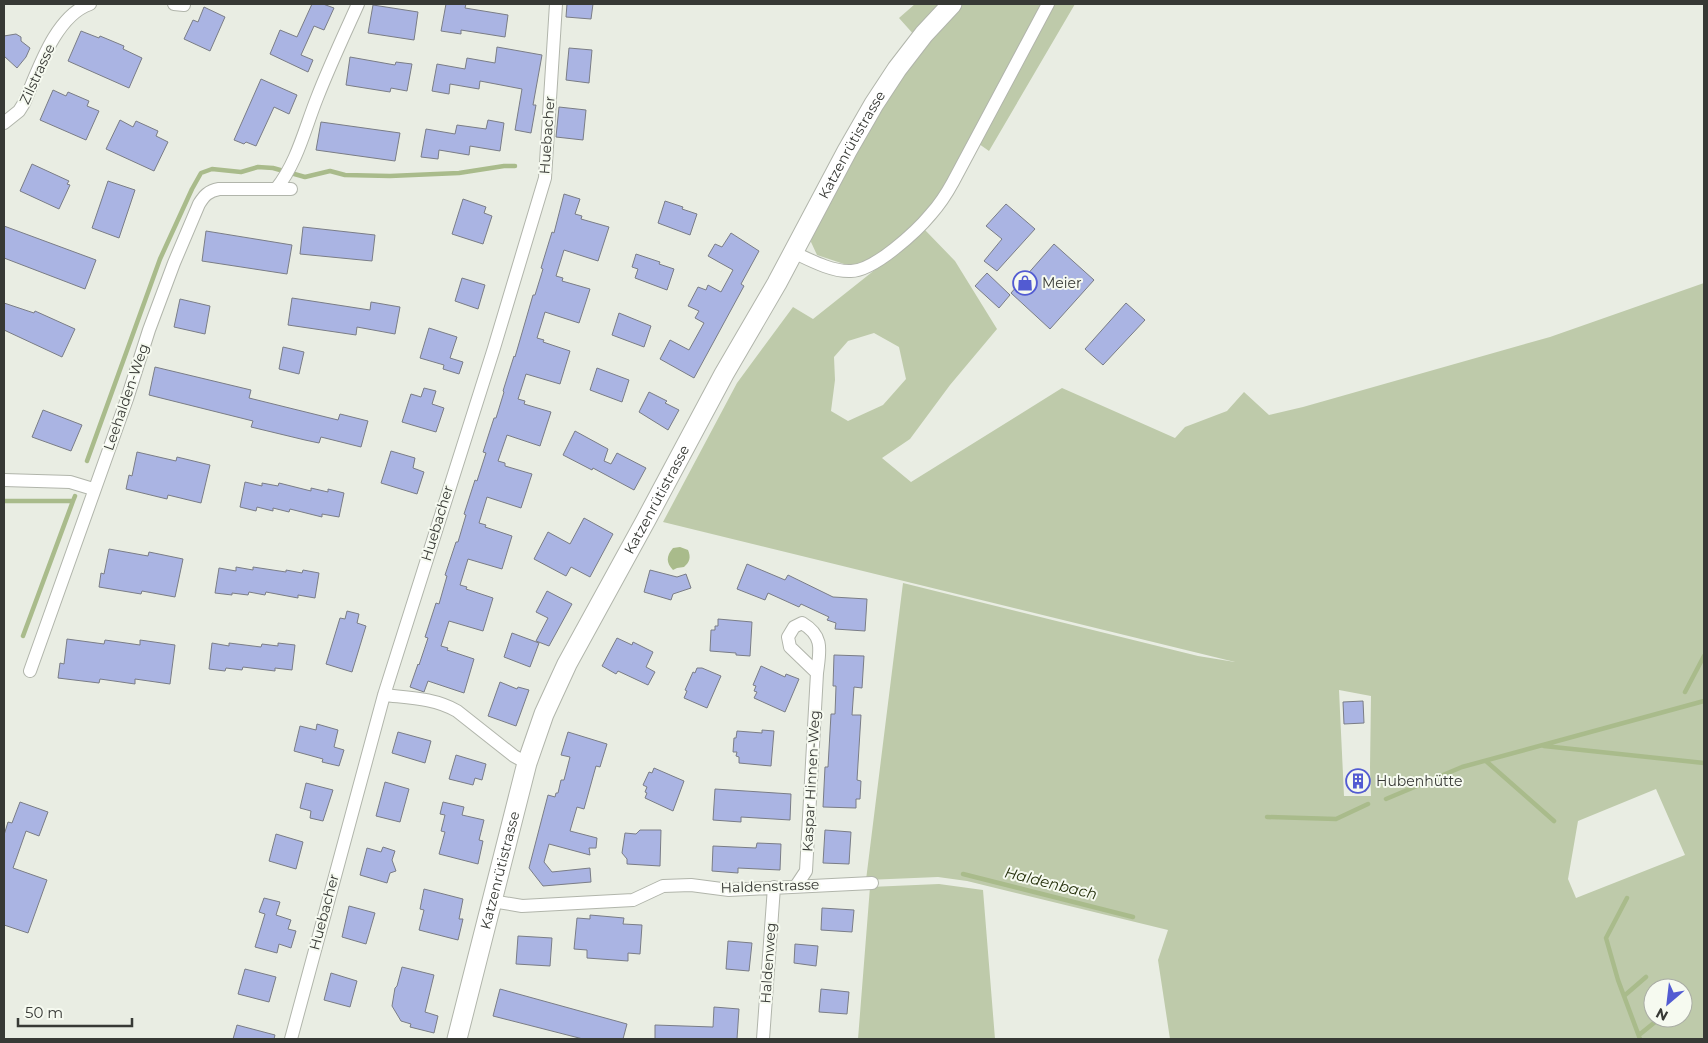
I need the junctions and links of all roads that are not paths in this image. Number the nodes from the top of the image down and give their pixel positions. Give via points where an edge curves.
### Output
1 (90, 4) edge
2 (358, 4) edge
3 (556, 4) edge
4 (952, 4) edge
5 (1048, 4) edge
6 (4, 123) edge
7 (792, 252) junction
8 (4, 480) edge
9 (93, 490) junction
10 (30, 671) dead end
11 (817, 673) dead end
12 (384, 695) junction
13 (527, 763) junction
14 (872, 883) dead end
15 (796, 886) junction
16 (774, 887) junction
17 (492, 902) junction
18 (290, 1039) edge
19 (457, 1039) edge
20 (763, 1039) edge

1 - 6 street, Zilstrasse via 72,15 50,44 24,103
2 - 9 street, Leehalden-Weg via 283,187 219,188 211,190 199,204 149,330
3 - 12 street, Huebacher via 545,178
4 - 7 street, Katzenrütistrasse via 924,34 874,104
5 - 7 street via 945,196 919,227 881,260 862,270 843,271
7 - 13 street, Katzenrütistrasse via 567,664 544,714
8 - 9 street via 70,482
9 - 10 street, Leehalden-Weg
11 - 15 street, Kaspar Hinnen-Weg via 806,871
12 - 13 street via 422,698 447,706
12 - 18 street, Huebacher
13 - 17 street, Katzenrütistrasse
14 - 15 street, Haldenstrasse
15 - 16 street, Haldenstrasse
16 - 17 street, Haldenstrasse via 729,890 691,885 664,886 633,900 522,906
16 - 20 street, Haldenweg
17 - 19 street, Katzenrütistrasse

